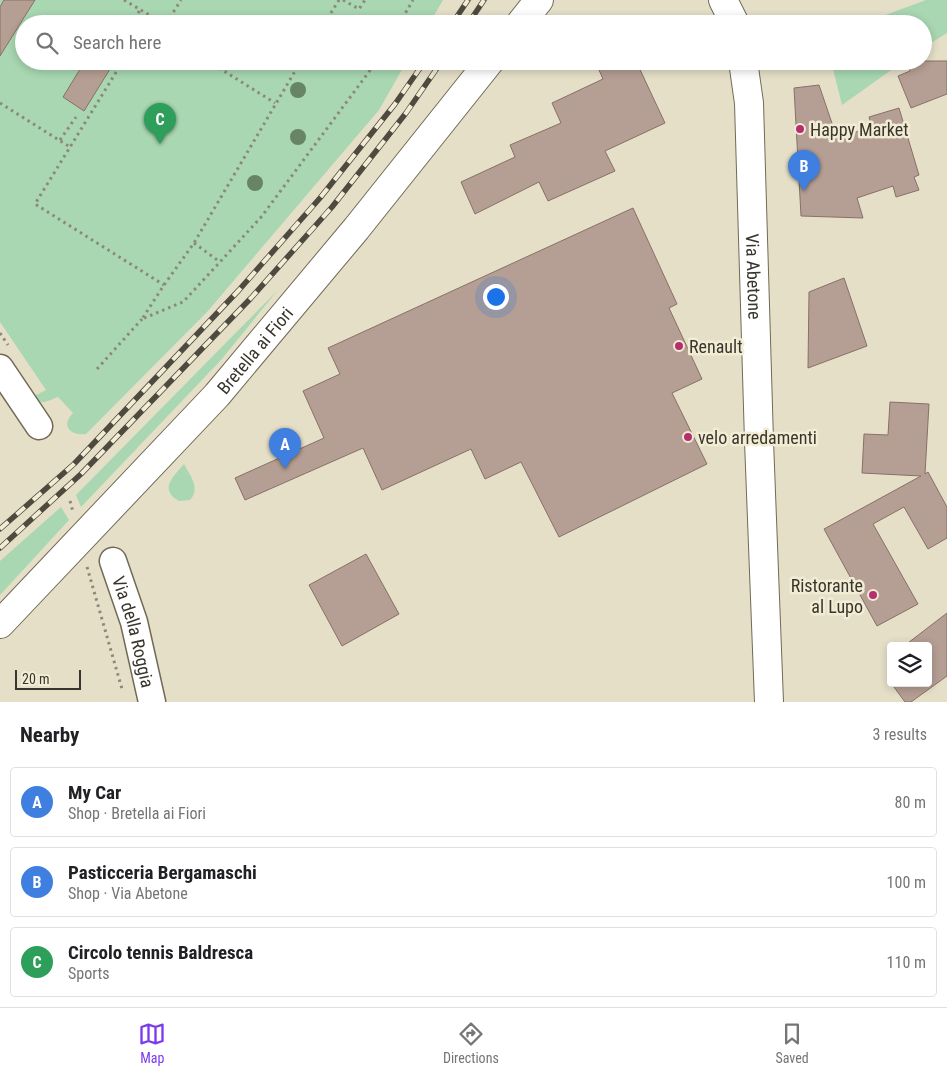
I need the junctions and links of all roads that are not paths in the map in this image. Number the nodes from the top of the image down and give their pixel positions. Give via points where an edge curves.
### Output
1 (539, 0) edge
2 (723, 0) edge
3 (738, 0) edge
4 (527, 15) edge
5 (730, 15) edge
6 (739, 15) edge
7 (483, 70) edge
8 (745, 70) edge
9 (3, 379) edge
10 (38, 426) dead end
11 (113, 561) dead end
12 (0, 624) edge
13 (152, 702) edge
14 (769, 702) edge

1 - 4 main road
2 - 5 main road
3 - 6 main road
7 - 12 main road, Bretella ai Fiori via 356,230 217,395
8 - 14 main road, Via Abetone via 749,103
9 - 10 street
11 - 13 street, Via della Roggia via 134,622

